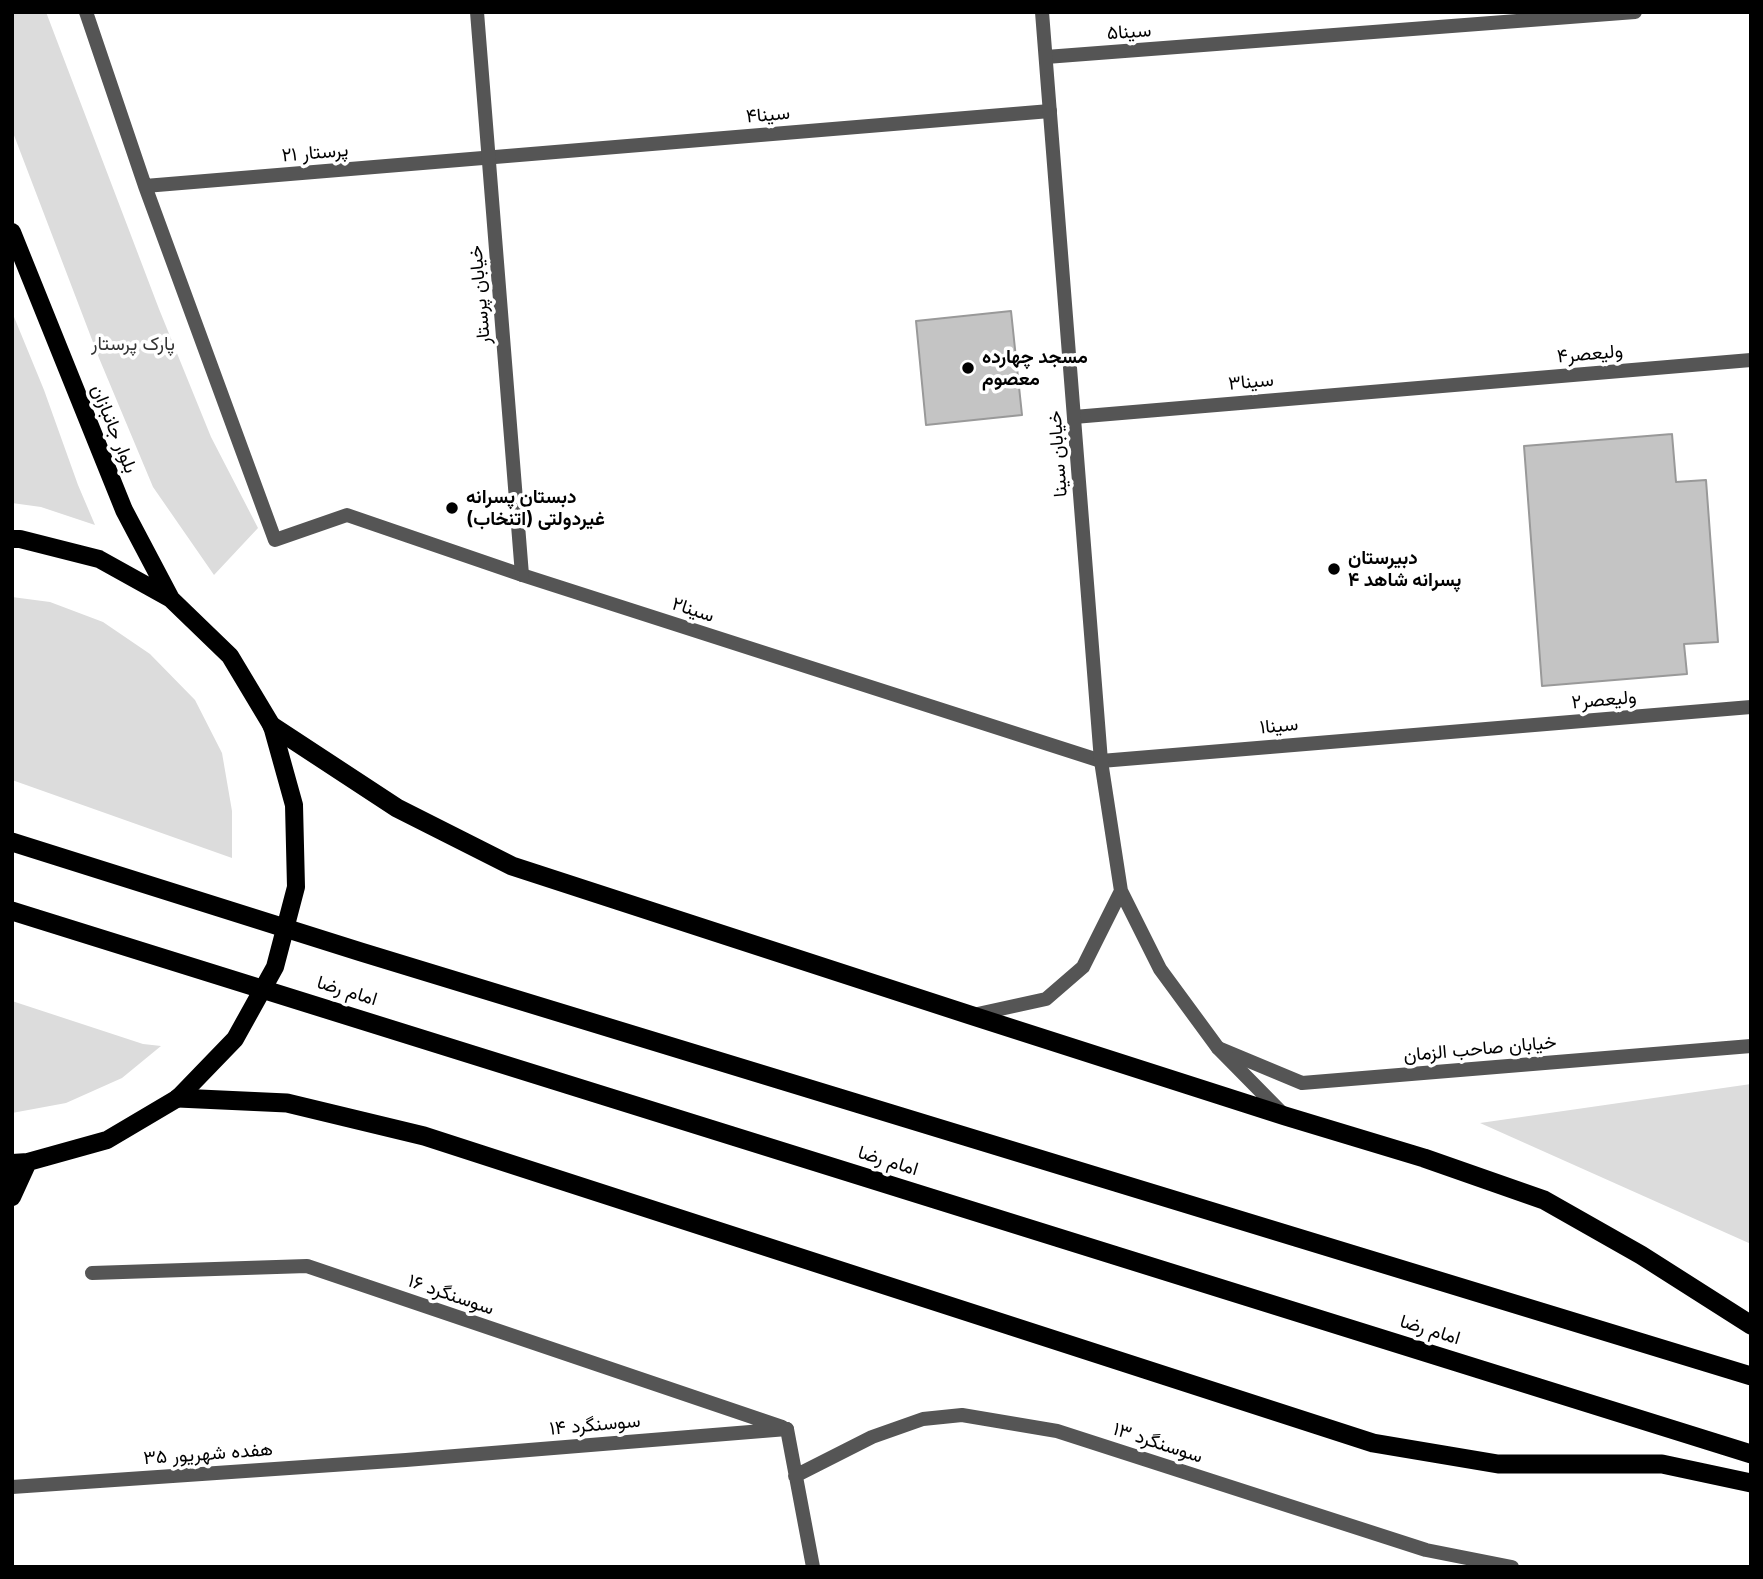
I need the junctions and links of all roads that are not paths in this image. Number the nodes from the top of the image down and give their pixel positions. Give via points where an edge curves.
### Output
1 (86, 12) edge
2 (477, 12) edge
3 (1042, 12) edge
4 (1635, 12) edge
5 (1045, 57) junction
6 (1050, 111) junction
7 (489, 158) junction
8 (145, 186) junction
9 (12, 233) edge
10 (1751, 360) edge
11 (1432, 387) joint
12 (1074, 416) junction
13 (12, 540) edge
14 (522, 575) junction
15 (171, 599) junction
16 (1751, 707) edge
17 (272, 726) junction
18 (1460, 731) joint
19 (1101, 761) junction
20 (12, 842) edge
21 (1121, 891) junction
22 (12, 911) edge
23 (970, 1015) junction
24 (1751, 1046) edge
25 (1218, 1048) junction
26 (178, 1098) junction
27 (1286, 1116) junction
28 (20, 1163) edge
29 (12, 1197) edge
30 (92, 1273) dead end
31 (1751, 1325) edge
32 (1751, 1376) edge
33 (787, 1429) junction
34 (1751, 1454) edge
35 (406, 1460) joint
36 (795, 1476) junction
37 (1751, 1483) edge
38 (12, 1487) edge
39 (813, 1567) edge
40 (1512, 1567) edge

1 - 8 street
2 - 7 street, خیابان پرستار
3 - 5 street, خیابان سینا
4 - 5 street, سینا۵
5 - 6 street, خیابان سینا
6 - 7 street, سینا۴
6 - 12 street, خیابان سینا
7 - 8 street, پرستار ۲۱
7 - 14 street, خیابان پرستار
8 - 14 street, سینا۲ via 275,540 347,515
9 - 15 main road, بلوار جانبازان via 124,510
10 - 11 street, ولیعصر۴
11 - 12 street, سینا۳
12 - 19 street, خیابان سینا
13 - 15 main road via 99,559
14 - 19 street, سینا۲
15 - 17 main road via 230,656
16 - 18 street, ولیعصر۲
17 - 23 highway via 397,808 512,866
17 - 26 main road via 295,805 296,887 275,967 235,1039
18 - 19 street, سینا۱
19 - 21 street, خیابان سینا
20 - 32 highway
21 - 23 street via 1083,967 1046,999
21 - 25 street, خیابان سینا via 1160,969
22 - 34 highway, امام رضا
23 - 27 highway
24 - 25 street, خیابان صاحب الزمان via 1302,1083
25 - 27 street, خیابان سینا
26 - 28 main road via 107,1140
26 - 37 highway via 287,1103 424,1136 1373,1443 1498,1464 1662,1464
27 - 31 highway via 1544,1200 1642,1255
28 - 29 main road
30 - 33 street, سوسنگرد ۱۶ via 307,1266
33 - 35 street, سوسنگرد ۱۴
33 - 36 street
35 - 38 street, هفده شهریور ۳۵
36 - 39 street
36 - 40 street, سوسنگرد ۱۳ via 872,1437 923,1419 962,1415 1057,1431 1426,1550

